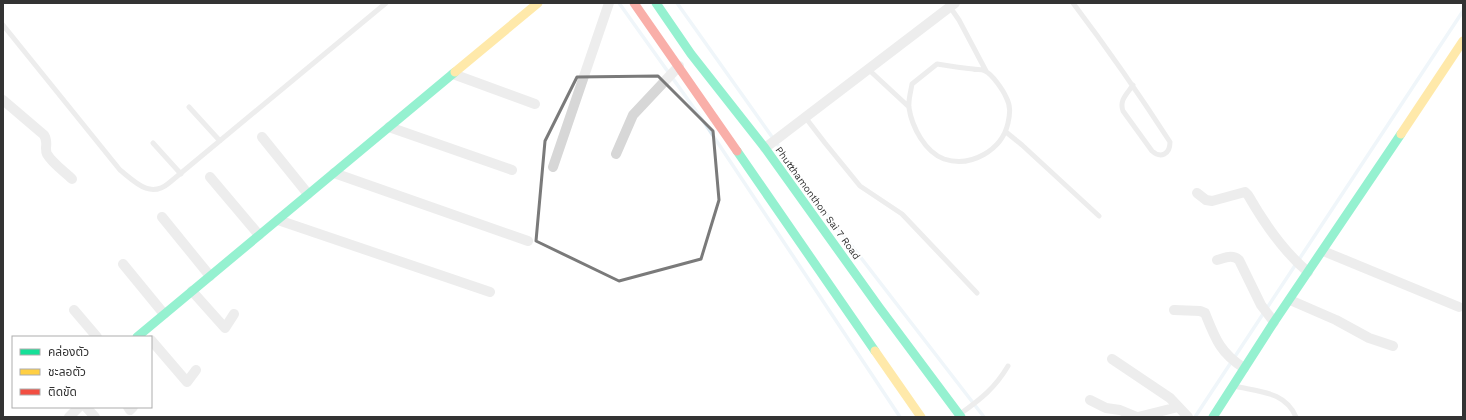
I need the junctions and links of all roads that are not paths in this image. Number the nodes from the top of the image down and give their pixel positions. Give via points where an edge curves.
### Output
1 (386, 3) edge
2 (538, 3) edge
3 (609, 3) edge
4 (634, 3) edge
5 (656, 3) edge
6 (1073, 3) edge
7 (953, 5) edge
8 (3, 25) edge
9 (1463, 41) edge
10 (677, 67) junction
11 (868, 69) junction
12 (986, 71) junction
13 (454, 74) junction
14 (1134, 86) junction
15 (3, 100) edge
16 (535, 104) dead end
17 (189, 107) dead end
18 (909, 107) junction
19 (805, 117) junction
20 (389, 127) junction
21 (1006, 132) junction
22 (262, 137) dead end
23 (220, 141) junction
24 (153, 143) dead end
25 (767, 146) junction
26 (616, 154) dead end
27 (553, 167) dead end
28 (512, 170) dead end
29 (334, 173) junction
30 (180, 174) junction
31 (210, 177) dead end
32 (72, 179) dead end
33 (1197, 193) dead end
34 (308, 194) junction
35 (1099, 216) dead end
36 (162, 217) dead end
37 (278, 220) junction
38 (259, 235) junction
39 (528, 241) dead end
40 (1323, 251) junction
41 (1217, 260) dead end
42 (122, 264) dead end
43 (1305, 269) junction
44 (210, 276) junction
45 (192, 291) junction
46 (490, 292) dead end
47 (977, 293) dead end
48 (1290, 300) junction
49 (1459, 307) dead end
50 (74, 310) dead end
51 (1174, 310) dead end
52 (164, 314) junction
53 (234, 314) dead end
54 (1274, 322) junction
55 (143, 335) edge
56 (96, 336) edge
57 (152, 341) edge
58 (1393, 346) dead end
59 (1112, 359) dead end
60 (1008, 366) dead end
61 (1241, 366) junction
62 (196, 370) dead end
63 (1233, 386) junction
64 (1090, 400) dead end
65 (1178, 407) junction
66 (78, 408) edge
67 (87, 408) edge
68 (960, 416) edge
69 (1186, 416) edge
70 (69, 417) edge
71 (95, 417) edge
72 (921, 417) edge
73 (1138, 417) edge
74 (1213, 417) edge
75 (1296, 417) edge

1 - 23 lane
2 - 13 main road
3 - 27 street
4 - 10 main road
5 - 25 main road, Phutthamonthon Sai 7 Road via 691,54
6 - 14 lane
7 - 11 street
7 - 12 lane via 958,20
8 - 30 lane via 120,170 141,187 156,189 163,188
9 - 40 main road
10 - 26 street via 633,114
10 - 72 main road
11 - 18 lane
11 - 19 street
12 - 18 lane via 937,64 912,84
12 - 21 lane via 1002,88 1010,103
13 - 16 street
13 - 20 main road
14 - 14 lane via 1122,100 1121,106 1152,151 1162,156 1168,152 1170,142
15 - 32 street via 44,135 48,155
17 - 23 lane
18 - 21 lane via 920,137 929,149 942,158 956,162 986,154 998,144
19 - 25 street
19 - 47 lane via 860,186 902,214
20 - 28 street
20 - 29 main road
21 - 35 lane
22 - 34 street
23 - 30 lane
24 - 30 lane
25 - 68 main road, Phutthamonthon Sai 7 Road via 879,307
29 - 34 main road
29 - 39 street
31 - 38 street
33 - 43 street via 1212,201 1245,192 1248,194 1267,225
34 - 37 main road
36 - 44 street
37 - 38 main road
37 - 46 street
38 - 44 main road
40 - 43 main road
40 - 49 street
41 - 54 street via 1231,256 1239,260 1261,305
42 - 52 street
43 - 48 main road
44 - 45 main road
45 - 52 main road
45 - 53 street via 225,328
48 - 54 main road
48 - 58 street via 1369,338
50 - 56 street
51 - 61 street via 1206,313 1219,345
52 - 55 main road
54 - 61 main road
57 - 62 street via 187,382
59 - 65 street via 1170,398
60 - 68 lane via 1000,380
61 - 63 main road
63 - 74 main road
63 - 75 lane via 1277,396 1285,400
64 - 73 street via 1106,408
65 - 69 street
65 - 73 street
66 - 70 street
67 - 71 street

